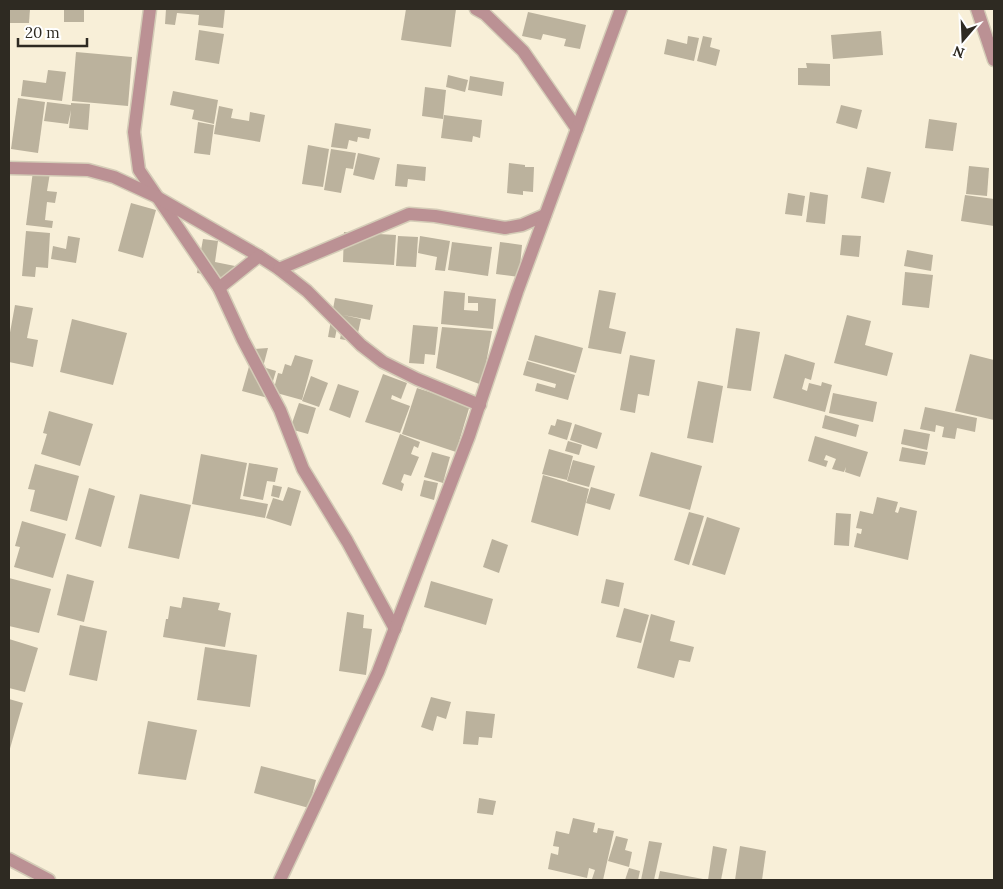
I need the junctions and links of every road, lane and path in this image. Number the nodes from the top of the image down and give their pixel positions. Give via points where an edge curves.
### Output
1 (150, 9) edge
2 (476, 9) edge
3 (621, 9) edge
4 (977, 9) edge
5 (994, 60) edge
6 (577, 129) junction
7 (9, 168) edge
8 (156, 196) junction
9 (545, 215) junction
10 (259, 256) junction
11 (279, 269) junction
12 (219, 288) junction
13 (480, 405) junction
14 (395, 629) junction
15 (9, 859) edge
16 (49, 880) edge
17 (280, 880) edge

1 - 8 street via 134,132 139,170
2 - 6 street via 523,51
3 - 6 street
4 - 5 street
6 - 9 street
7 - 8 street via 88,170 114,177
8 - 10 street
8 - 12 street
9 - 11 street via 505,228 410,214
9 - 13 street
10 - 11 street
10 - 12 street
11 - 13 street via 383,362
12 - 14 street via 242,340 280,410 302,469 347,541
13 - 14 street
14 - 17 street
15 - 16 street

